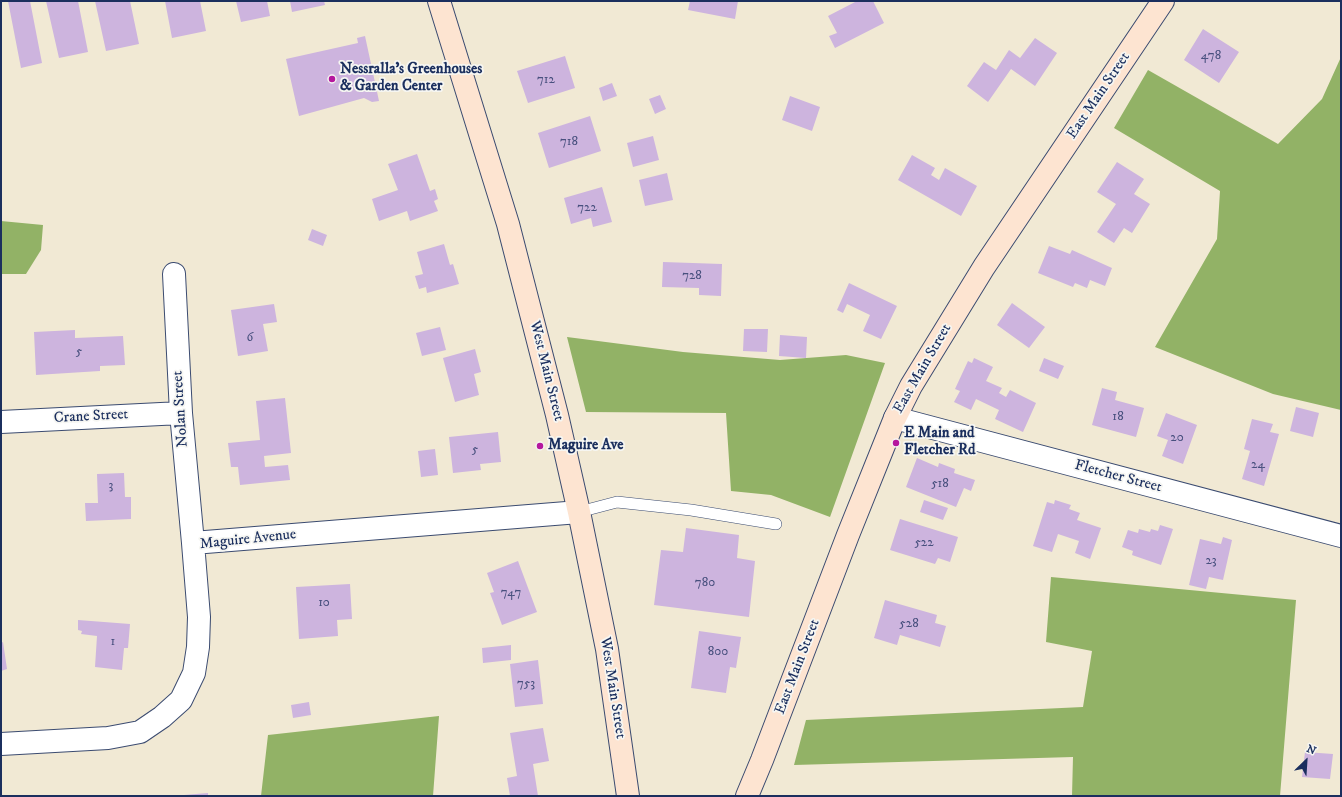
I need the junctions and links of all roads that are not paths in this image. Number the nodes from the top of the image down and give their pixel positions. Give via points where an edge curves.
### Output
1 (439, 1) edge
2 (1163, 1) edge
3 (174, 274) dead end
4 (180, 413) junction
5 (895, 418) junction
6 (1, 422) edge
7 (579, 512) junction
8 (776, 524) dead end
9 (1341, 536) edge
10 (194, 543) junction
11 (1, 744) edge
12 (628, 796) edge
13 (747, 796) edge

1 - 7 main road, West Main Street via 508,224 554,402
2 - 5 main road, East Main Street via 984,267 915,380
3 - 4 street, Nolan Street
4 - 6 street, Crane Street
4 - 10 street, Nolan Street
5 - 9 street, Fletcher Street
5 - 13 main road, East Main Street
7 - 8 lane via 617,502 691,510
7 - 10 street, Maguire Avenue
7 - 12 main road, West Main Street via 607,649
10 - 11 street, Maguire Avenue via 199,617 198,647 194,673 181,700 140,732 108,738

